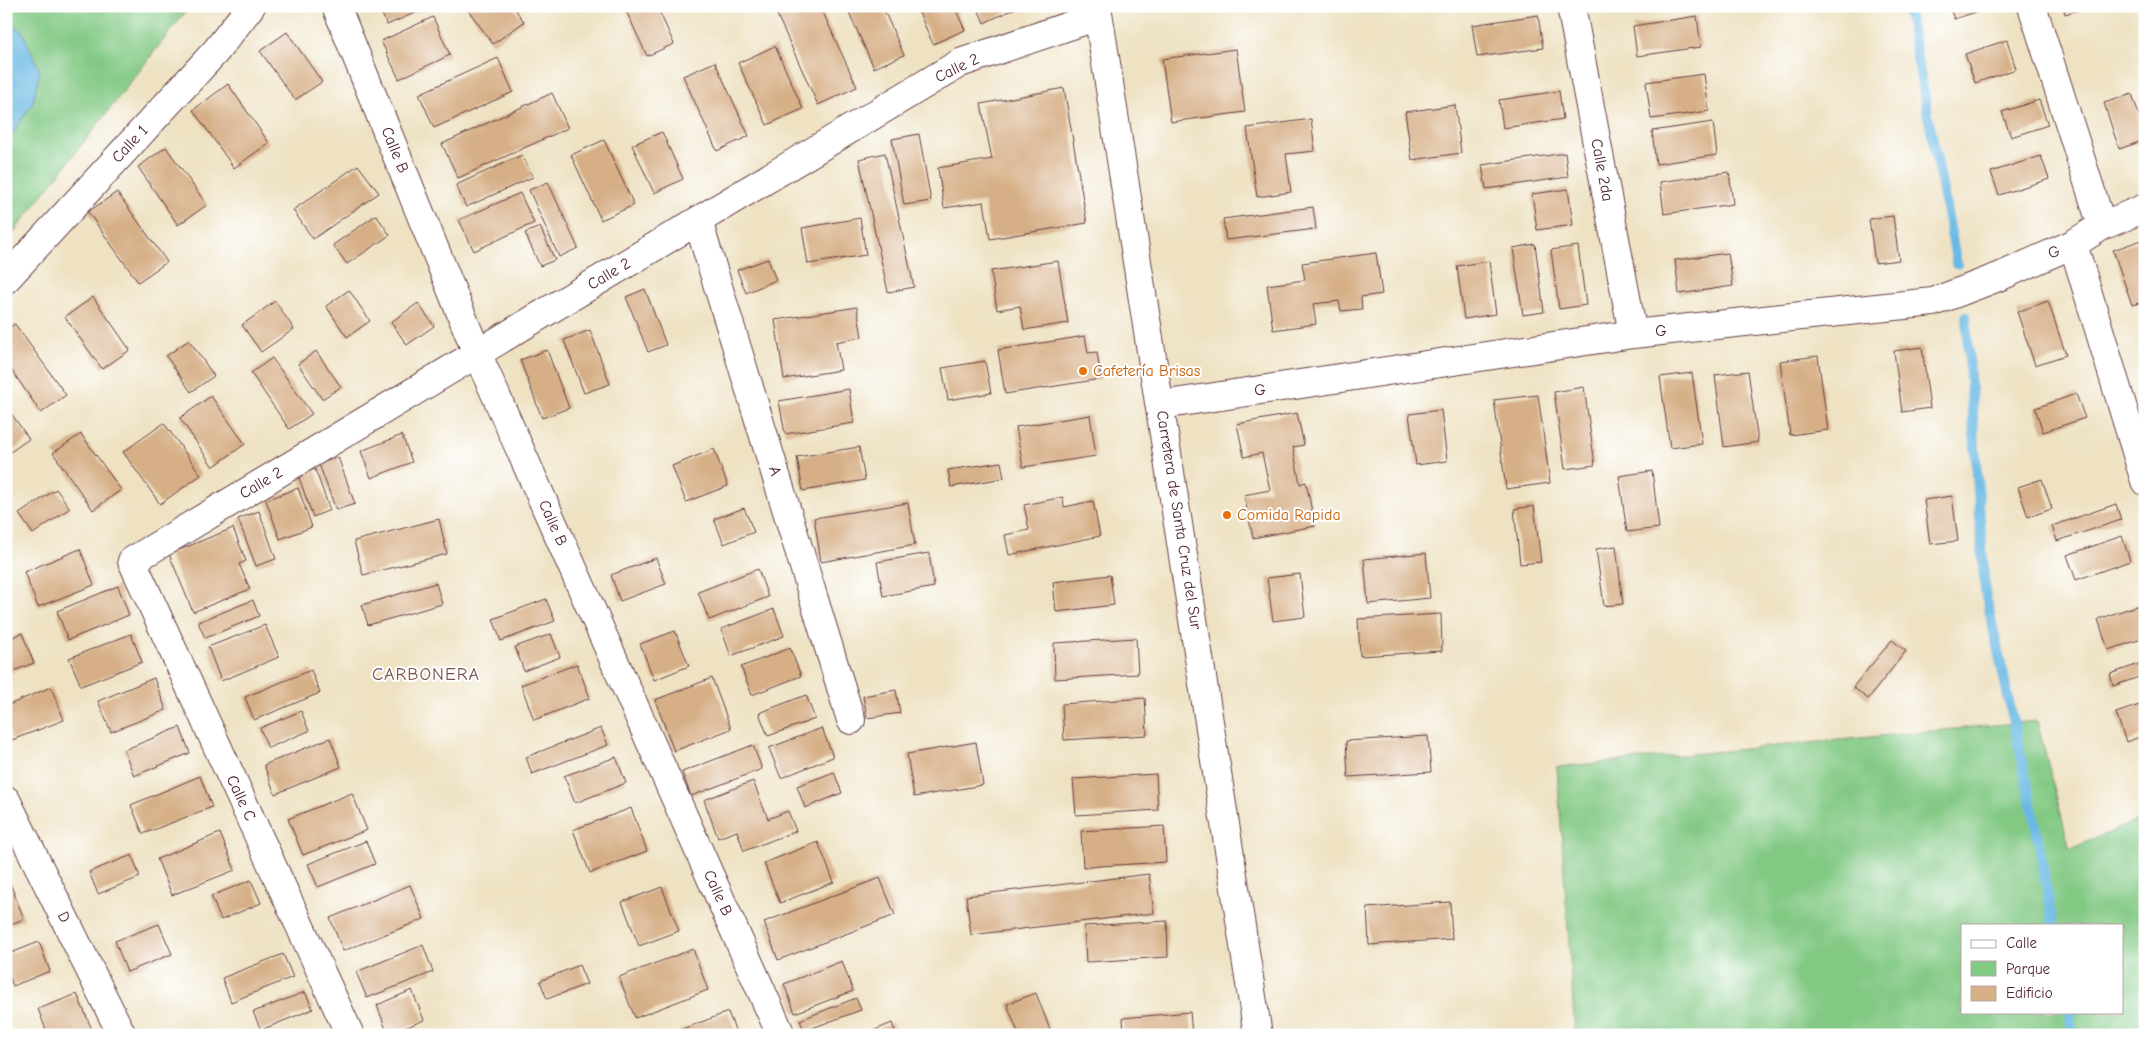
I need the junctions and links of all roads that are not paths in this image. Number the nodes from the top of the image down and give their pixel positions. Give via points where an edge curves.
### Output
1 (251, 6) edge
2 (336, 6) edge
3 (1571, 6) edge
4 (2032, 6) edge
5 (1098, 11) edge
6 (2145, 208) edge
7 (698, 221) junction
8 (2102, 226) junction
9 (2073, 244) junction
10 (6, 279) edge
11 (1633, 334) junction
12 (477, 352) junction
13 (1161, 405) junction
14 (2145, 481) edge
15 (132, 561) joint
16 (851, 720) dead end
17 (6, 800) edge
18 (122, 1035) edge
19 (350, 1035) edge
20 (781, 1035) edge
21 (1258, 1035) edge

1 - 10 street, Calle 1 via 216,51
2 - 12 street, Calle B
3 - 11 street, Calle 2da
4 - 8 street
5 - 7 street, Calle 2 via 960,63
5 - 13 street, Carretera de Santa Cruz del Sur
6 - 8 street, G
7 - 12 street, Calle 2
7 - 16 street, A
8 - 9 street, G
9 - 11 street, G via 1932,302
9 - 14 street
11 - 13 street, G
12 - 15 street, Calle 2
12 - 20 street, Calle B
13 - 21 street, Carretera de Santa Cruz del Sur
15 - 19 street, Calle C
17 - 18 street, D

